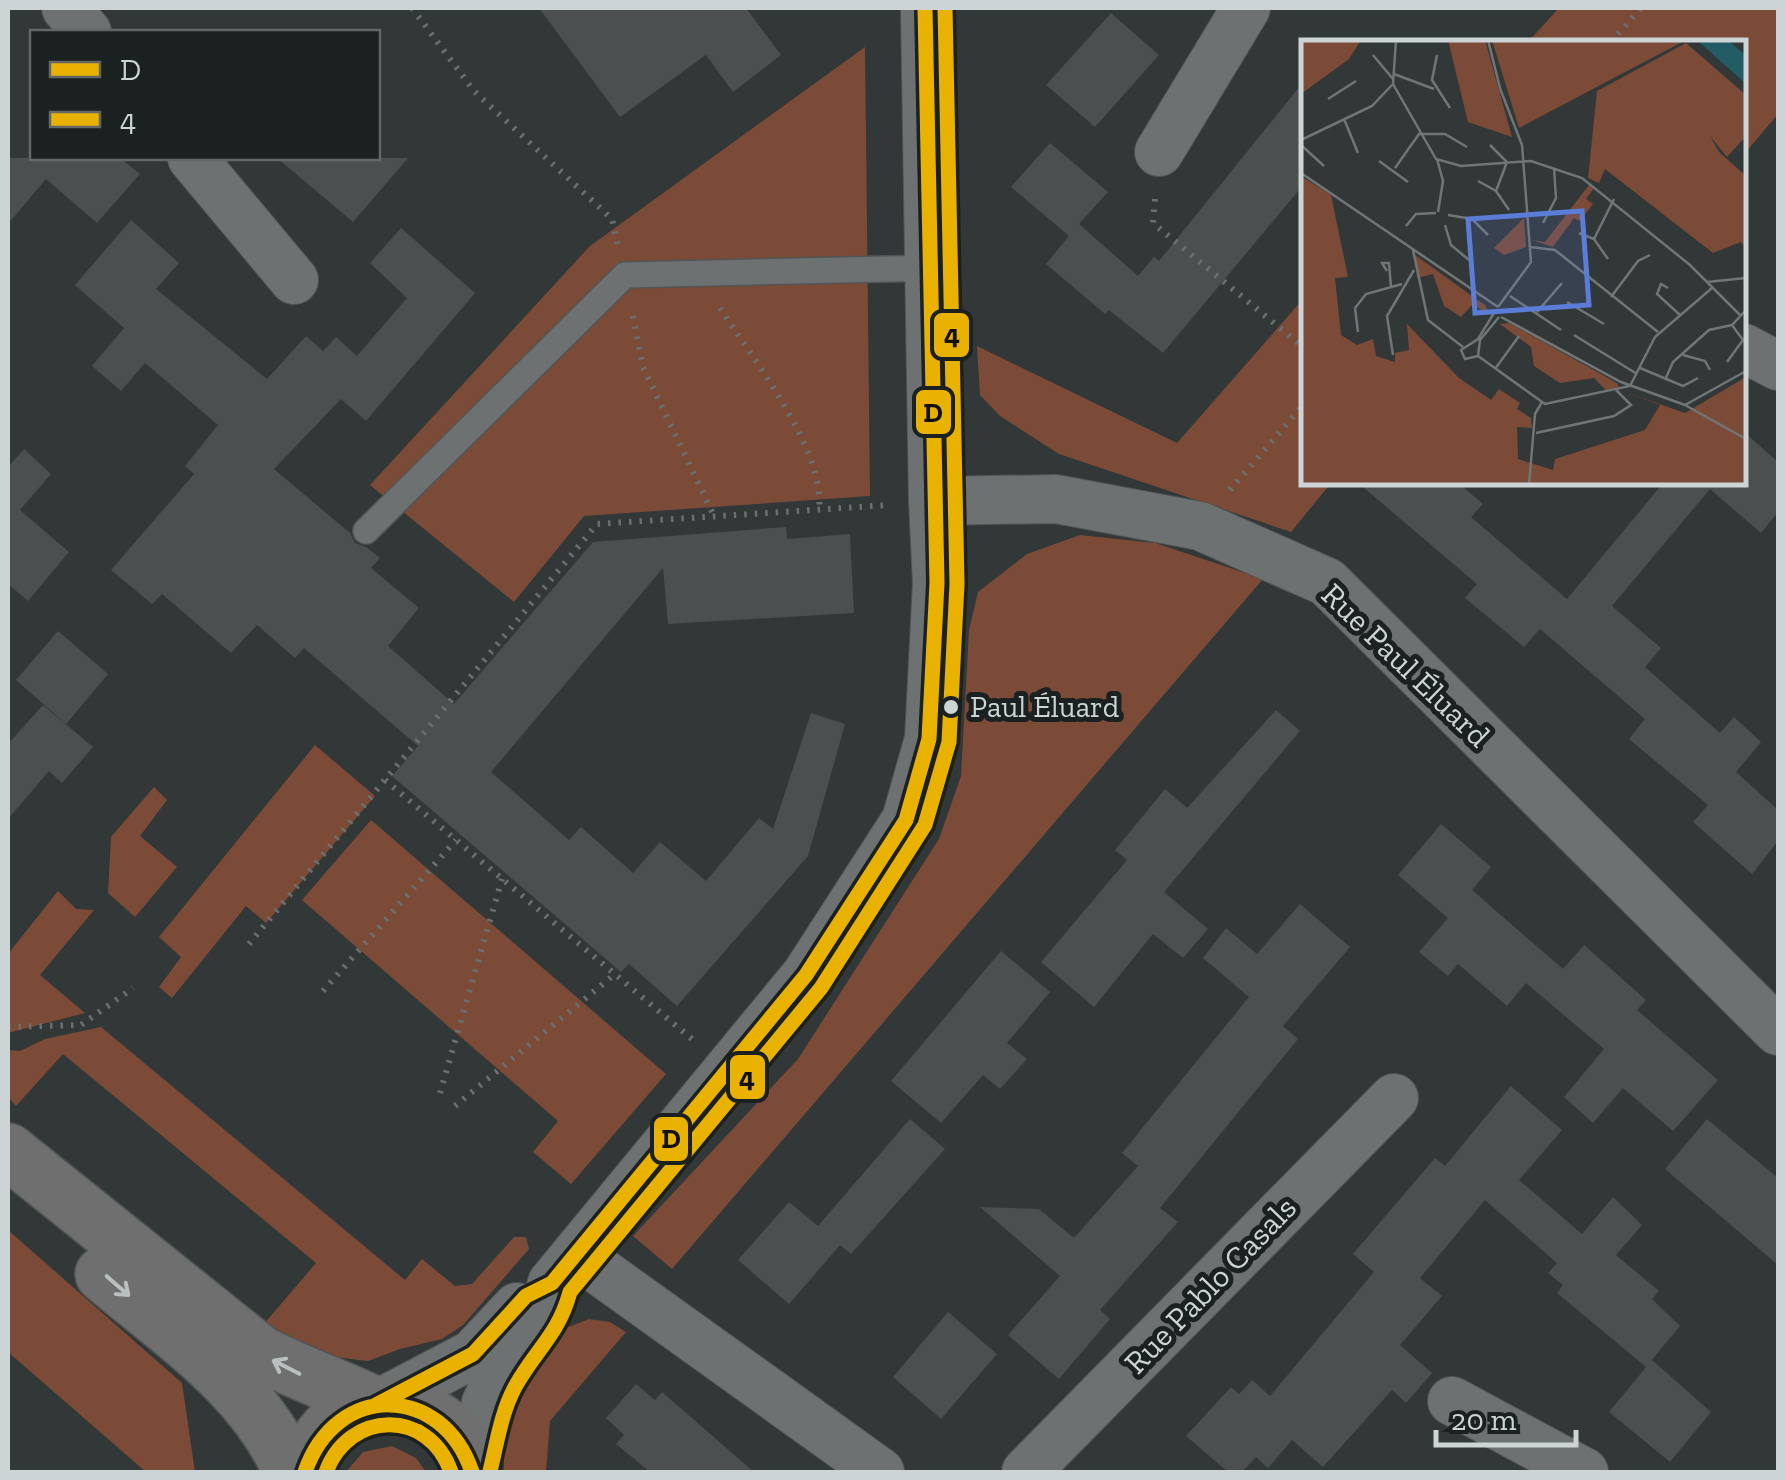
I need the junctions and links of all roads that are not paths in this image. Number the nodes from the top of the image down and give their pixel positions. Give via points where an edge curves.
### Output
1 (66, 8) edge
2 (926, 8) edge
3 (1246, 8) edge
4 (85, 30) edge
5 (1159, 152) road end
6 (194, 160) edge
7 (931, 268) junction
8 (294, 280) dead end
9 (1746, 349) edge
10 (1778, 366) edge
11 (933, 502) junction
12 (366, 531) dead end
13 (1778, 1031) edge
14 (1394, 1098) dead end
15 (8, 1150) edge
16 (8, 1192) edge
17 (564, 1268) junction
18 (1452, 1401) dead end
19 (376, 1404) junction
20 (472, 1470) edge
21 (291, 1472) edge
22 (305, 1472) edge
23 (880, 1472) edge
24 (1026, 1472) edge
25 (1584, 1472) edge

1 - 4 street
2 - 7 street
3 - 5 street
6 - 8 street
7 - 11 street
7 - 12 lane via 625,275
9 - 10 street
11 - 13 street, Rue Paul Éluard via 1056,499 1200,526 1326,582
11 - 17 street via 937,583 929,740 906,820 806,975
14 - 24 street, Rue Pablo Casals
19 -> 15 main road via 260,1353
16 -> 21 main road via 235,1386 264,1419
17 - 19 street via 526,1296 473,1354
17 - 20 street via 486,1403
17 - 23 street
18 - 25 street
19 - 20 main road via 424,1411 453,1434
19 - 22 main road via 328,1428

